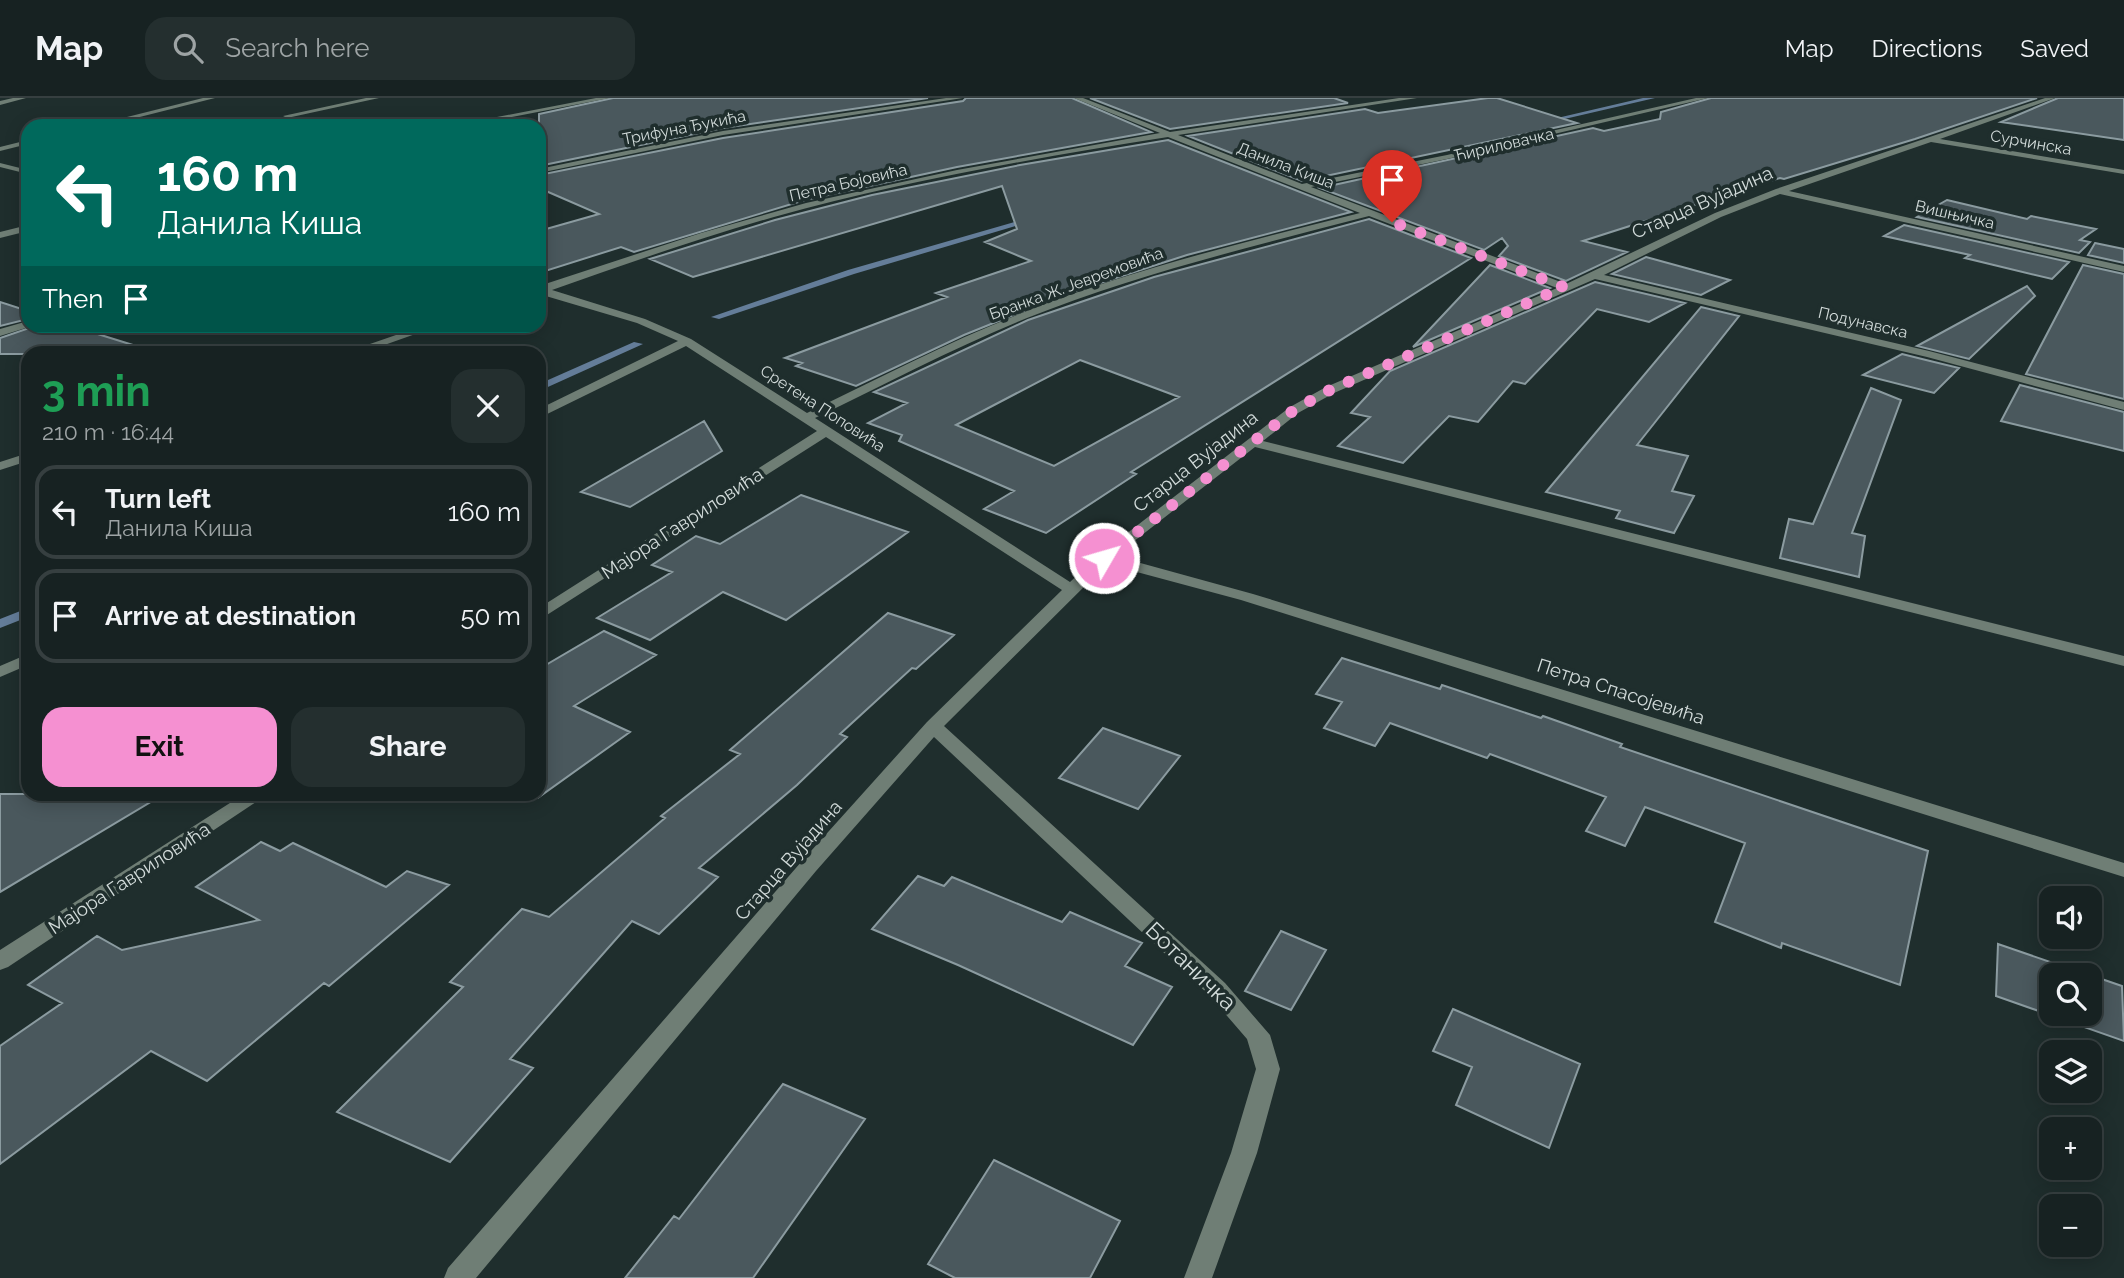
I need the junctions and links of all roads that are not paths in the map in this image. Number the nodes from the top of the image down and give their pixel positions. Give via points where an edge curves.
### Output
1 (23, 98) edge
2 (212, 98) edge
3 (376, 98) edge
4 (607, 98) edge
5 (960, 98) edge
6 (1077, 98) edge
7 (1414, 98) edge
8 (1705, 98) edge
9 (2051, 98) edge
10 (0, 103) edge
11 (287, 116) dead end
12 (124, 119) edge
13 (492, 119) edge
14 (1169, 134) junction
15 (1933, 140) junction
16 (21, 144) edge
17 (0, 149) edge
18 (0, 166) edge
19 (546, 169) edge
20 (21, 170) edge
21 (2124, 172) edge
22 (1303, 186) junction
23 (1779, 191) junction
24 (1370, 212) junction
25 (21, 230) edge
26 (0, 236) edge
27 (2124, 269) edge
28 (1594, 276) junction
29 (1564, 287) junction
30 (546, 288) edge
31 (546, 292) edge
32 (21, 326) edge
33 (0, 333) edge
34 (410, 333) edge
35 (687, 341) junction
36 (371, 346) edge
37 (2124, 406) edge
38 (546, 411) edge
39 (806, 418) junction
40 (825, 431) junction
41 (1252, 442) junction
42 (21, 459) edge
43 (0, 466) edge
44 (1104, 558) junction
45 (1072, 590) junction
46 (546, 610) edge
47 (2124, 661) edge
48 (21, 662) edge
49 (0, 672) edge
50 (933, 726) junction
51 (248, 801) edge
52 (2124, 870) edge
53 (0, 961) edge
54 (458, 1278) edge
55 (1198, 1278) edge

1 - 10 street
2 - 12 street
3 - 11 street
4 - 13 street
5 - 19 street, Трифуна Ђукића via 723,133
6 - 14 street, Данила Киша
7 - 14 street, Петра Бојовића
8 - 22 street, Ћириловачка
9 - 15 street, Старца Вујадина
14 - 22 street, Данила Киша
14 - 30 street, Петра Бојовића via 805,206
15 - 21 street, Сурчинска
15 - 23 street, Старца Вујадина
16 - 17 street
18 - 20 street
22 - 24 street, Данила Киша
23 - 27 street, Вишњичка
23 - 28 street, Старца Вујадина via 1718,215
24 - 29 street, Данила Киша
24 - 39 street, Бранка Ж. Јевремовића via 1104,286 1023,316
25 - 26 street
28 - 29 street, Старца Вујадина
28 - 37 street, Подунавска via 1929,354
29 - 41 street, Старца Вујадина via 1330,390
31 - 35 street, Сретена Поповића via 641,321
32 - 33 street
34 - 36 street
35 - 38 street
35 - 39 street, Сретена Поповића
39 - 40 street, Сретена Поповића
40 - 45 street, Сретена Поповића
40 - 46 street, Мајора Гавриловића
41 - 44 street, Старца Вујадина
41 - 47 street
42 - 43 street
44 - 45 street, Старца Вујадина
44 - 52 street, Петра Спасојевића via 1298,612
45 - 50 street, Старца Вујадина
48 - 49 street
50 - 54 street, Старца Вујадина
50 - 55 street, Ботаничка via 1217,989 1258,1035 1268,1069 1244,1153
51 - 53 street, Мајора Гавриловића

